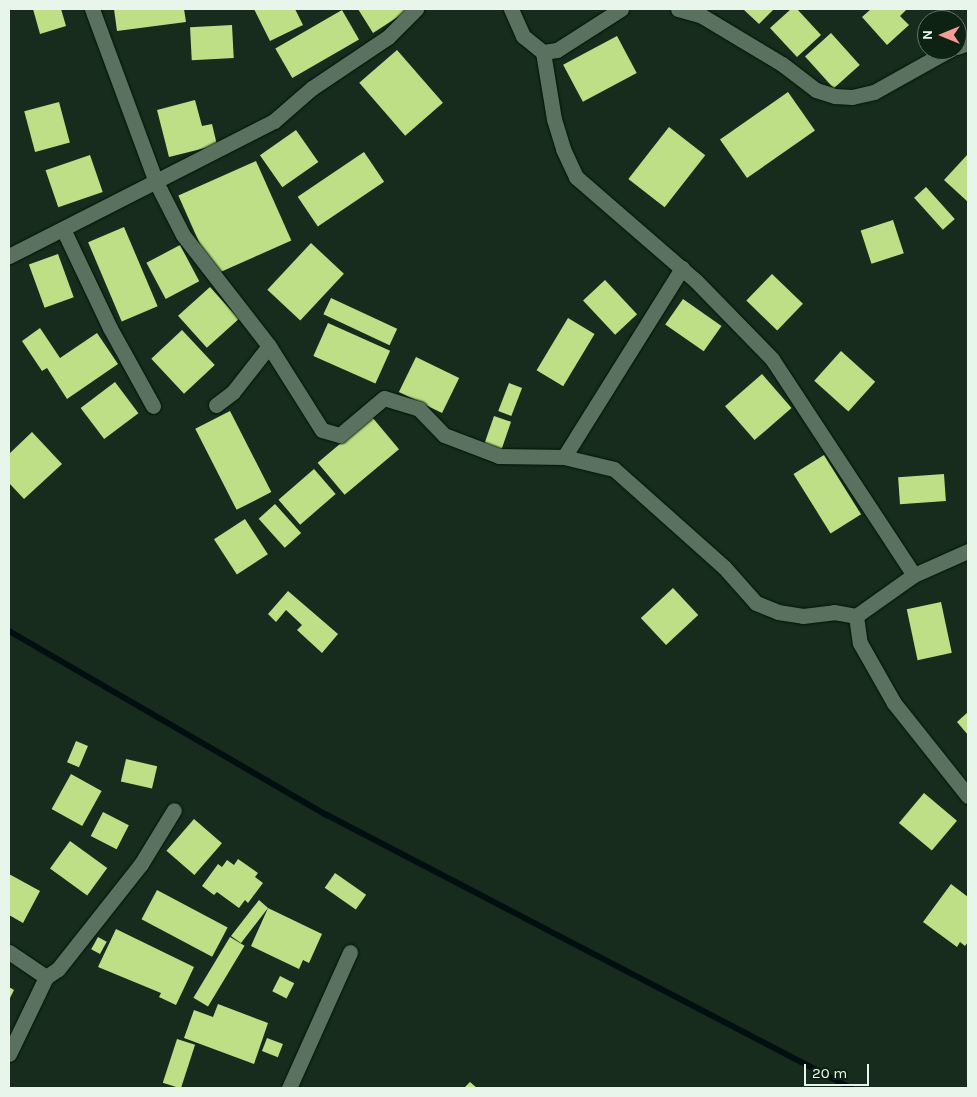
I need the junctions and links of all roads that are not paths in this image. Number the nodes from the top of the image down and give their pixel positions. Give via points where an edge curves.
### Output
1 (92, 9) edge
2 (416, 9) edge
3 (511, 9) edge
4 (621, 9) edge
5 (678, 9) edge
6 (543, 52) junction
7 (930, 60) edge
8 (156, 182) junction
9 (63, 229) junction
10 (9, 256) edge
11 (682, 268) junction
12 (269, 346) junction
13 (216, 405) dead end
14 (153, 406) dead end
15 (564, 457) junction
16 (968, 551) edge
17 (914, 575) junction
18 (856, 616) junction
19 (968, 796) edge
20 (174, 810) dead end
21 (9, 952) edge
22 (350, 952) dead end
23 (46, 977) junction
24 (9, 1054) edge
25 (289, 1088) edge

1 - 8 street
2 - 8 street via 388,37 312,88 274,121
3 - 6 street via 523,36
4 - 6 street via 557,50
5 - 7 street via 702,16 782,64 816,90 835,96 852,97 874,92
6 - 11 street via 556,126 576,177
8 - 9 street
8 - 12 street via 183,235
9 - 10 street
9 - 14 street via 110,328
11 - 15 street
11 - 17 street via 772,359
12 - 13 street via 233,392
12 - 15 street via 322,430 332,435 340,435 384,398 419,409 444,435 499,456
15 - 18 street via 614,469 624,476 724,567 756,603 778,612 803,616 834,612
16 - 17 street
17 - 18 street
18 - 19 street via 860,643 894,703
20 - 23 street via 141,864 58,969
21 - 23 street
22 - 25 street
23 - 24 street

